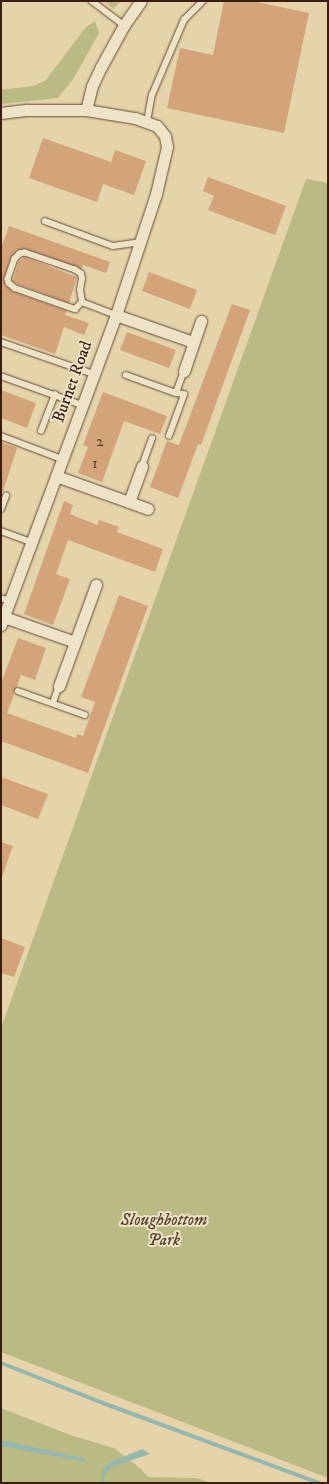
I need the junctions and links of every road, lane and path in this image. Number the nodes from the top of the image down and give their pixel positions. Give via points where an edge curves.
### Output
1 (92, 1) edge
2 (141, 1) edge
3 (203, 1) edge
4 (124, 25) junction
5 (86, 110) junction
6 (1, 113) edge
7 (147, 122) junction
8 (45, 221) dead end
9 (140, 242) junction
10 (82, 302) junction
11 (116, 315) junction
12 (201, 321) dead end
13 (1, 342) edge
14 (193, 342) junction
15 (184, 371) joint
16 (94, 374) junction
17 (126, 375) dead end
18 (1, 376) edge
19 (176, 393) junction
20 (54, 395) junction
21 (82, 405) junction
22 (41, 431) dead end
23 (1, 436) edge
24 (169, 436) dead end
25 (152, 440) dead end
26 (62, 459) junction
27 (142, 466) joint
28 (56, 476) junction
29 (6, 496) dead end
30 (129, 502) junction
31 (148, 508) dead end
32 (1, 509) edge
33 (1, 531) edge
34 (31, 542) junction
35 (96, 585) dead end
36 (5, 600) edge
37 (2, 620) edge
38 (75, 642) junction
39 (59, 686) joint
40 (18, 691) dead end
41 (53, 704) junction
42 (85, 715) dead end

1 - 4 lane
2 - 4 street
3 - 7 lane via 184,20 152,95
4 - 5 street via 92,86
5 - 6 street
5 - 7 street
7 - 9 street, Burnet Road via 157,126 165,136 167,147 156,194
8 - 9 lane via 113,246
9 - 11 street, Burnet Road
10 - 10 lane via 75,309 15,288 9,284 8,279 15,259 25,252 75,270 81,274
10 - 11 lane
11 - 14 street
11 - 16 street, Burnet Road
12 - 14 street
13 - 16 lane
14 - 15 street
15 - 19 lane
16 - 21 street, Burnet Road
17 - 19 lane
18 - 20 lane
19 - 24 lane via 184,395
20 - 21 lane
20 - 22 lane
21 - 26 street, Burnet Road
23 - 26 lane
25 - 27 lane
26 - 28 street, Burnet Road
27 - 30 street
28 - 30 street
28 - 34 street, Burnet Road
29 - 32 lane
30 - 31 street
33 - 34 lane
34 - 36 street, Burnet Road
35 - 38 street
36 - 37 street, Burnet Road
37 - 38 street
38 - 39 street
39 - 41 lane
40 - 41 lane
41 - 42 lane

